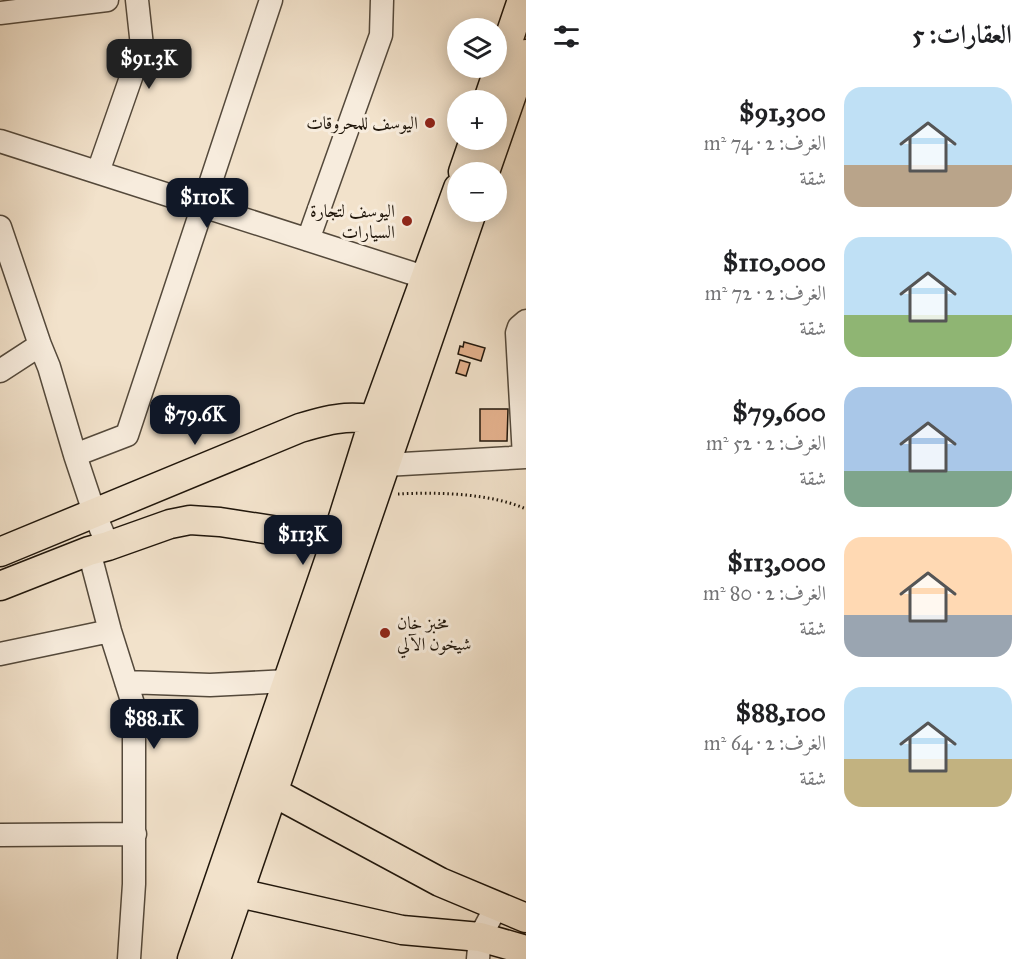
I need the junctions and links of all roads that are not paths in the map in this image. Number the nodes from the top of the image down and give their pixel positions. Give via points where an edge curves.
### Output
1 (107, 0) edge
2 (137, 0) edge
3 (271, 0) edge
4 (382, 0) edge
5 (522, 0) edge
6 (0, 13) edge
7 (526, 54) edge
8 (491, 90) edge
9 (0, 141) edge
10 (488, 162) edge
11 (98, 172) junction
12 (203, 206) junction
13 (447, 220) edge
14 (468, 222) edge
15 (0, 227) edge
16 (308, 240) junction
17 (8, 272) edge
18 (427, 278) junction
19 (526, 321) edge
20 (40, 345) junction
21 (0, 371) edge
22 (387, 422) junction
23 (75, 455) junction
24 (525, 457) edge
25 (385, 465) junction
26 (94, 512) junction
27 (348, 543) junction
28 (99, 548) junction
29 (0, 552) edge
30 (0, 586) edge
31 (110, 631) junction
32 (0, 654) edge
33 (288, 681) junction
34 (126, 682) junction
35 (273, 792) junction
36 (135, 834) junction
37 (0, 835) edge
38 (239, 892) junction
39 (496, 907) junction
40 (526, 918) edge
41 (479, 948) edge
42 (526, 950) edge
43 (129, 959) edge
44 (192, 959) edge
45 (216, 959) edge

1 - 6 street
2 - 11 street via 142,46
3 - 12 street
4 - 16 street via 381,35
5 - 8 main road
7 - 10 main road
9 - 11 street
11 - 12 street
12 - 16 street
12 - 23 street via 127,435
13 - 18 main road
14 - 22 main road
15 - 17 street
16 - 18 street
17 - 20 street
18 - 22 main road
19 - 24 street via 517,333
20 - 21 street
20 - 23 street
22 - 25 main road
22 - 26 main road via 349,416 329,419
22 - 27 main road
23 - 26 street
24 - 25 street
25 - 27 main road via 374,496
26 - 28 street
26 - 29 main road
27 - 28 main road via 190,520
27 - 33 main road
27 - 35 main road
28 - 30 main road
28 - 31 street
31 - 32 street
31 - 34 street
33 - 34 street via 210,685
33 - 44 main road
34 - 36 street via 134,707
35 - 38 main road
35 - 39 main road via 440,882
36 - 37 street
36 - 43 street
38 - 41 main road
38 - 45 main road
39 - 40 main road
39 - 41 street
41 - 42 main road

